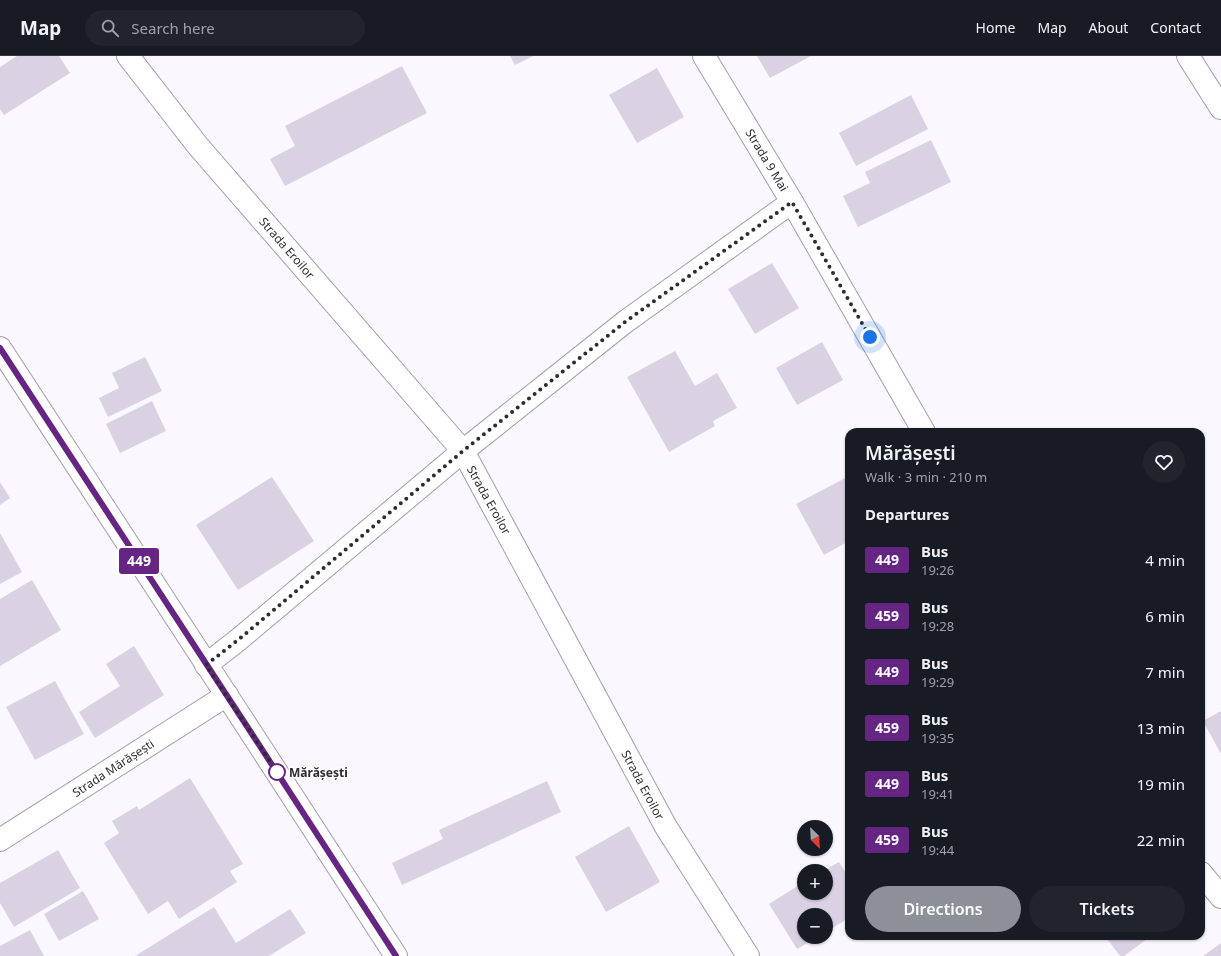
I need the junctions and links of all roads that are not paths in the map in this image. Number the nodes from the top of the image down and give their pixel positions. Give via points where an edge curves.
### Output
1 (128, 56) edge
2 (704, 56) edge
3 (1188, 56) edge
4 (1221, 108) edge
5 (792, 202) junction
6 (0, 348) edge
7 (922, 428) edge
8 (463, 451) junction
9 (206, 665) junction
10 (227, 695) junction
11 (0, 840) edge
12 (1205, 878) edge
13 (1221, 897) edge
14 (396, 956) edge
15 (748, 956) edge

1 - 8 street, Strada Eroilor via 198,146
2 - 5 street, Strada 9 Mai
3 - 4 street
5 - 7 street, Strada 9 Mai
5 - 8 street via 625,322
6 - 9 street
8 - 9 street
8 - 15 street, Strada Eroilor via 666,827
9 - 10 street
10 - 11 street, Strada Mărășești
10 - 14 street
12 - 13 street

